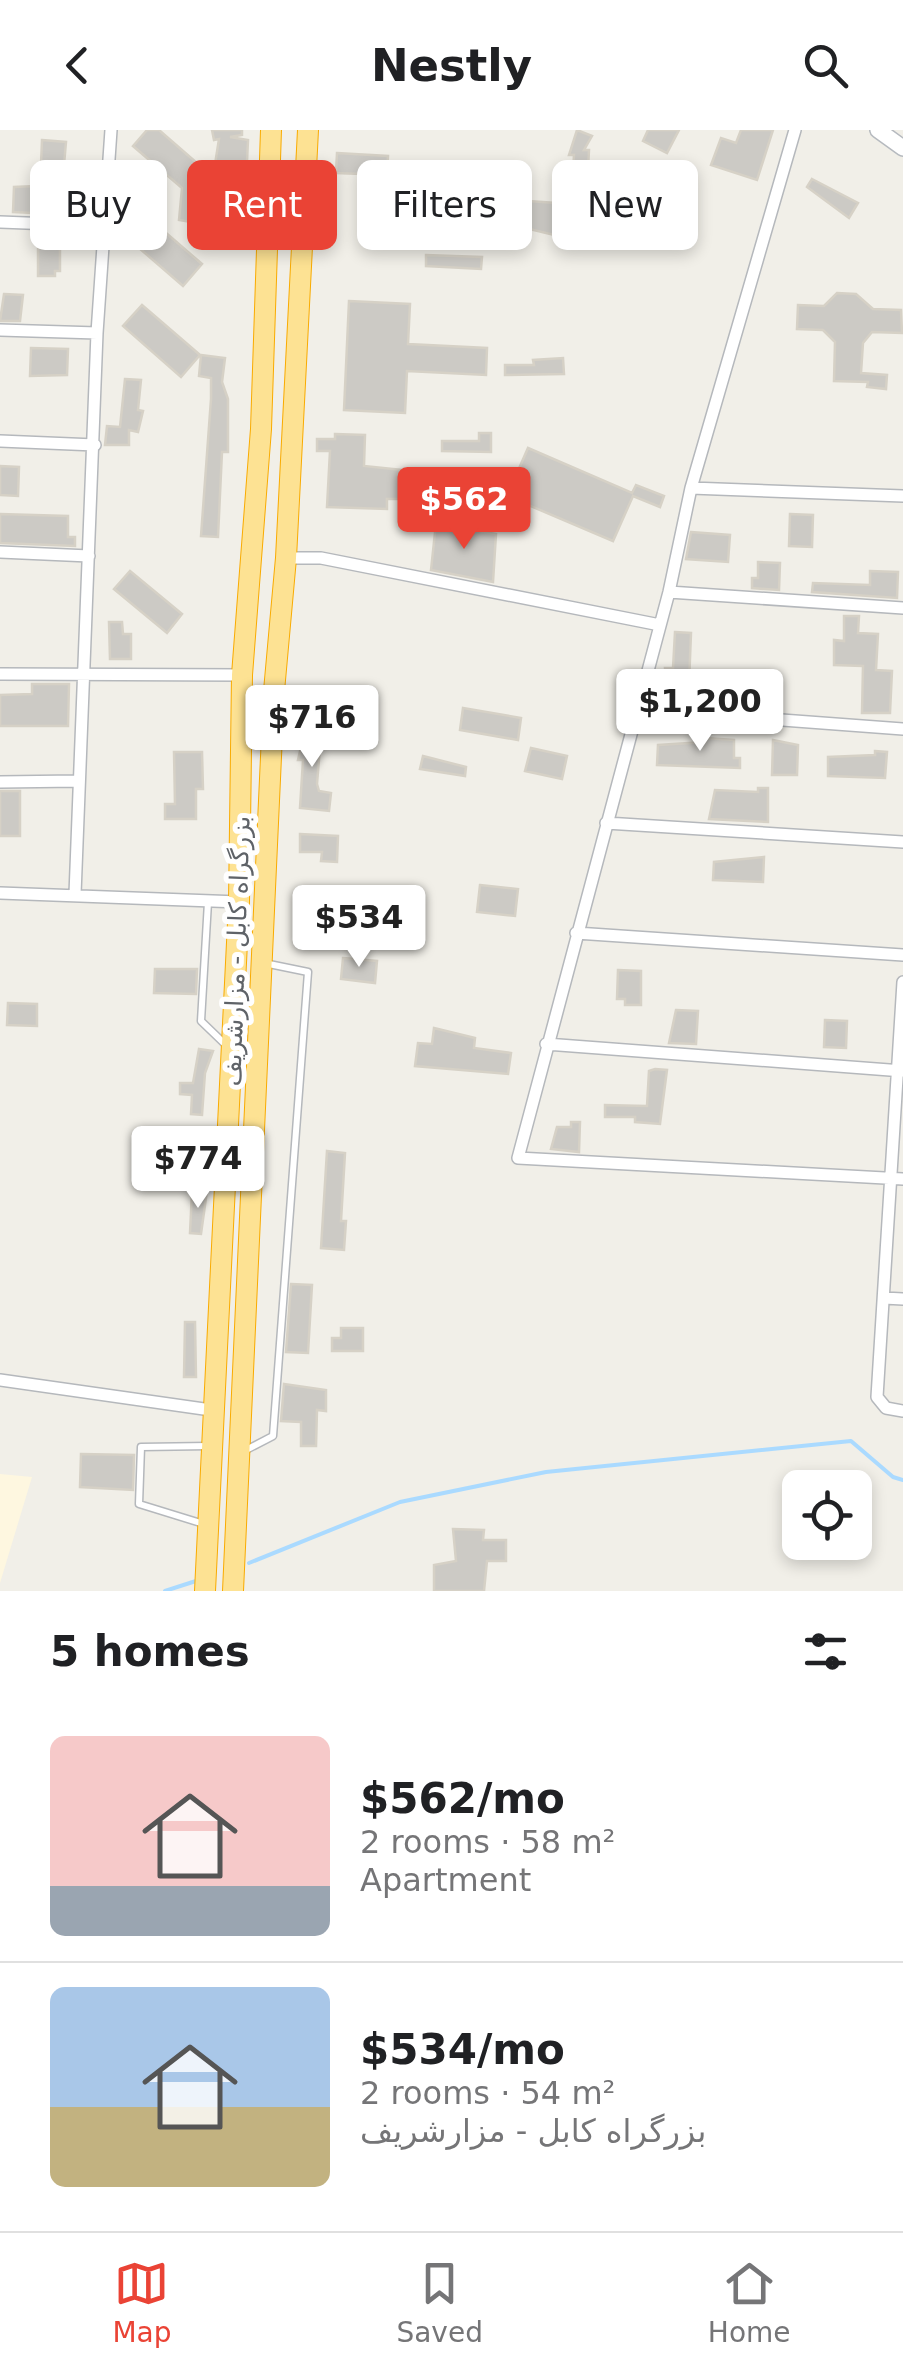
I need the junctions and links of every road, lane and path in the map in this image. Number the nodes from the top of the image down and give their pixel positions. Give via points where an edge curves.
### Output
1 (111, 130) edge
2 (271, 130) edge
3 (308, 130) edge
4 (795, 130) edge
5 (878, 130) edge
6 (903, 148) edge
7 (109, 160) edge
8 (0, 222) edge
9 (30, 223) edge
10 (103, 250) edge
11 (0, 330) edge
12 (98, 333) junction
13 (0, 440) edge
14 (95, 445) junction
15 (691, 488) junction
16 (903, 496) edge
17 (0, 552) edge
18 (89, 556) junction
19 (286, 558) junction
20 (669, 592) junction
21 (903, 608) edge
22 (660, 625) junction
23 (86, 673) junction
24 (0, 674) edge
25 (242, 675) junction
26 (637, 710) junction
27 (903, 729) edge
28 (77, 781) junction
29 (0, 782) edge
30 (606, 824) junction
31 (903, 842) edge
32 (0, 893) edge
33 (75, 894) junction
34 (208, 900) junction
35 (239, 902) junction
36 (576, 933) junction
37 (903, 956) edge
38 (263, 962) junction
39 (903, 982) edge
40 (546, 1044) junction
41 (232, 1051) junction
42 (901, 1071) edge
43 (896, 1179) edge
44 (884, 1298) junction
45 (903, 1298) edge
46 (0, 1380) edge
47 (211, 1410) junction
48 (903, 1411) edge
49 (210, 1446) junction
50 (240, 1452) junction
51 (210, 1526) junction
52 (205, 1591) edge
53 (233, 1591) edge

1 - 7 street
2 - 25 highway, بزرگراه کابل - مزارشریف via 261,430
3 - 19 highway, بزرگراه کابل - مزارشریف
4 - 15 street
5 - 6 street
8 - 9 street
10 - 12 street
11 - 12 street
12 - 14 street
13 - 14 street
14 - 18 street
15 - 16 street
15 - 20 street
17 - 18 street
18 - 23 street
19 - 22 street via 321,558
19 - 38 highway, بزرگراه کابل - مزارشریف
20 - 21 street
20 - 22 street
22 - 26 street
23 - 24 street
23 - 25 street
23 - 28 street
25 - 35 highway, بزرگراه کابل - مزارشریف
26 - 27 street
26 - 30 street
28 - 29 street
28 - 33 street
30 - 31 street
30 - 36 street
32 - 33 street
33 - 34 street
34 - 35 street
34 - 41 lane via 201,1022
35 - 41 highway, بزرگراه کابل - مزارشریف
36 - 37 street
36 - 40 street
38 - 50 highway, بزرگراه کابل - مزارشریف
38 - 50 lane via 308,972 273,1436
39 - 42 street
40 - 42 street
40 - 43 street via 518,1158
41 - 47 highway, بزرگراه کابل - مزارشریف
42 - 43 street
43 - 44 street
44 - 45 street
44 - 48 street via 878,1397 886,1408
46 - 47 street
47 - 49 highway, بزرگراه کابل - مزارشریف
49 - 51 highway, بزرگراه کابل - مزارشریف
49 - 51 lane via 140,1447 140,1504
50 - 53 highway, بزرگراه کابل - مزارشریف
51 - 52 highway, بزرگراه کابل - مزارشریف

